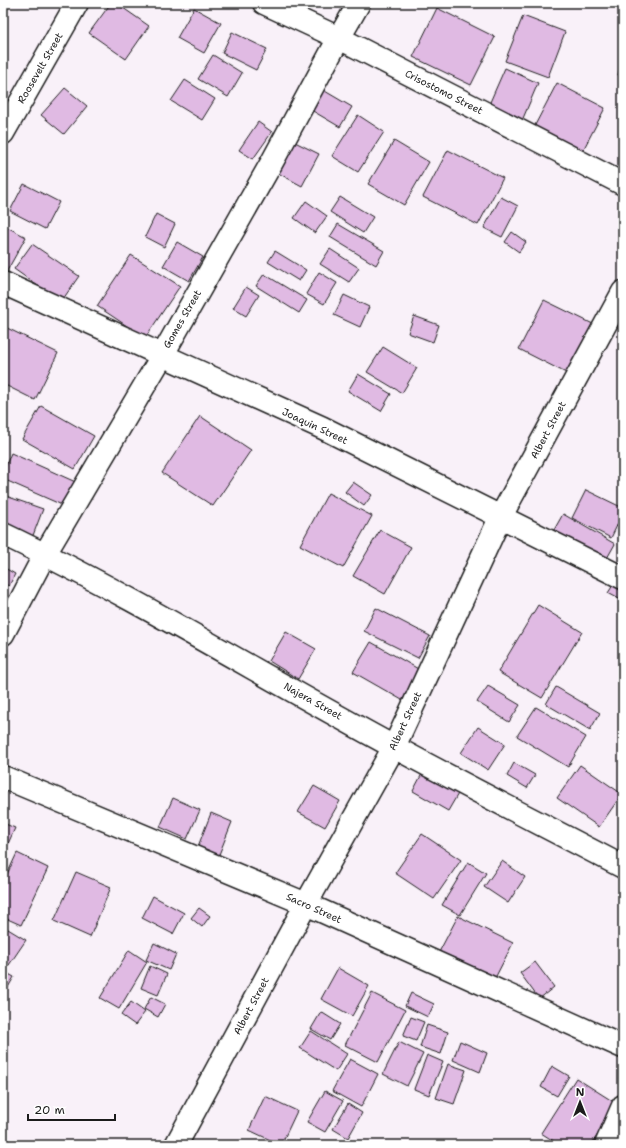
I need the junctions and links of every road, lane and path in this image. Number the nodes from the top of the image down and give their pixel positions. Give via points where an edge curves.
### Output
1 (77, 3) edge
2 (264, 3) edge
3 (359, 3) edge
4 (338, 38) junction
5 (3, 133) edge
6 (623, 184) edge
7 (3, 283) edge
8 (623, 292) edge
9 (162, 356) junction
10 (500, 518) junction
11 (3, 534) edge
12 (45, 554) junction
13 (623, 578) edge
14 (3, 634) edge
15 (394, 747) junction
16 (3, 777) edge
17 (623, 866) edge
18 (306, 904) junction
19 (623, 1047) edge
20 (623, 1106) edge
21 (176, 1145) edge
22 (606, 1145) edge

1 - 5 street, Roosevelt Street
2 - 4 street, Crisostomo Street
3 - 4 street, Gomes Street
4 - 6 street, Crisostomo Street
4 - 9 street, Gomes Street via 272,162
7 - 9 street, Joaquin Street
8 - 10 street, Albert Street
9 - 10 street, Joaquin Street via 323,428
9 - 12 street, Gomes Street
10 - 13 street, Joaquin Street
10 - 15 street, Albert Street
11 - 12 street, Najera Street
12 - 14 street, Gomes Street
12 - 15 street, Najera Street
15 - 17 street, Najera Street
15 - 18 street, Albert Street
16 - 18 street, Sacro Street
18 - 19 street, Sacro Street
18 - 21 street, Albert Street
20 - 22 street

